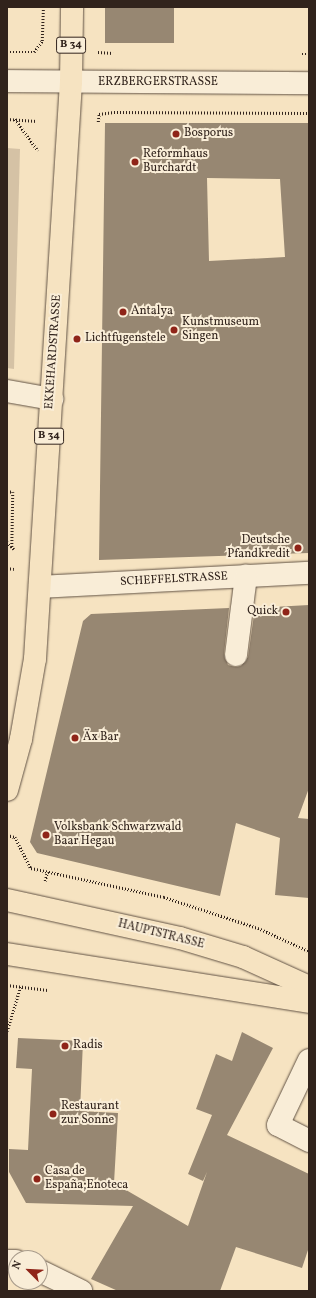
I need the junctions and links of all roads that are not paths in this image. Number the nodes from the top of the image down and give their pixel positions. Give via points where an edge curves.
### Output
1 (72, 7) edge
2 (7, 81) edge
3 (71, 82) junction
4 (309, 83) edge
5 (7, 391) edge
6 (52, 399) junction
7 (309, 573) edge
8 (246, 576) junction
9 (40, 587) junction
10 (236, 655) dead end
11 (7, 790) edge
12 (7, 900) edge
13 (7, 954) edge
14 (309, 987) edge
15 (309, 1002) edge
16 (309, 1060) edge
17 (309, 1140) edge
18 (48, 1275) edge
19 (81, 1291) edge

1 - 3 main road, EKKEHARDSTRASSE / B 34
2 - 3 street, ERZBERGERSTRASSE
3 - 4 street, ERZBERGERSTRASSE
3 - 6 main road, EKKEHARDSTRASSE / B 34
5 - 6 street
6 - 9 main road, EKKEHARDSTRASSE / B 34
7 - 8 street, SCHEFFELSTRASSE
8 - 9 street, SCHEFFELSTRASSE
8 - 10 street
9 - 11 main road, EKKEHARDSTRASSE / B 34 via 35,659 21,739
12 - 14 main road, HAUPTSTRASSE via 180,938 243,957
13 - 15 main road
16 - 17 street via 278,1125
18 - 19 street

